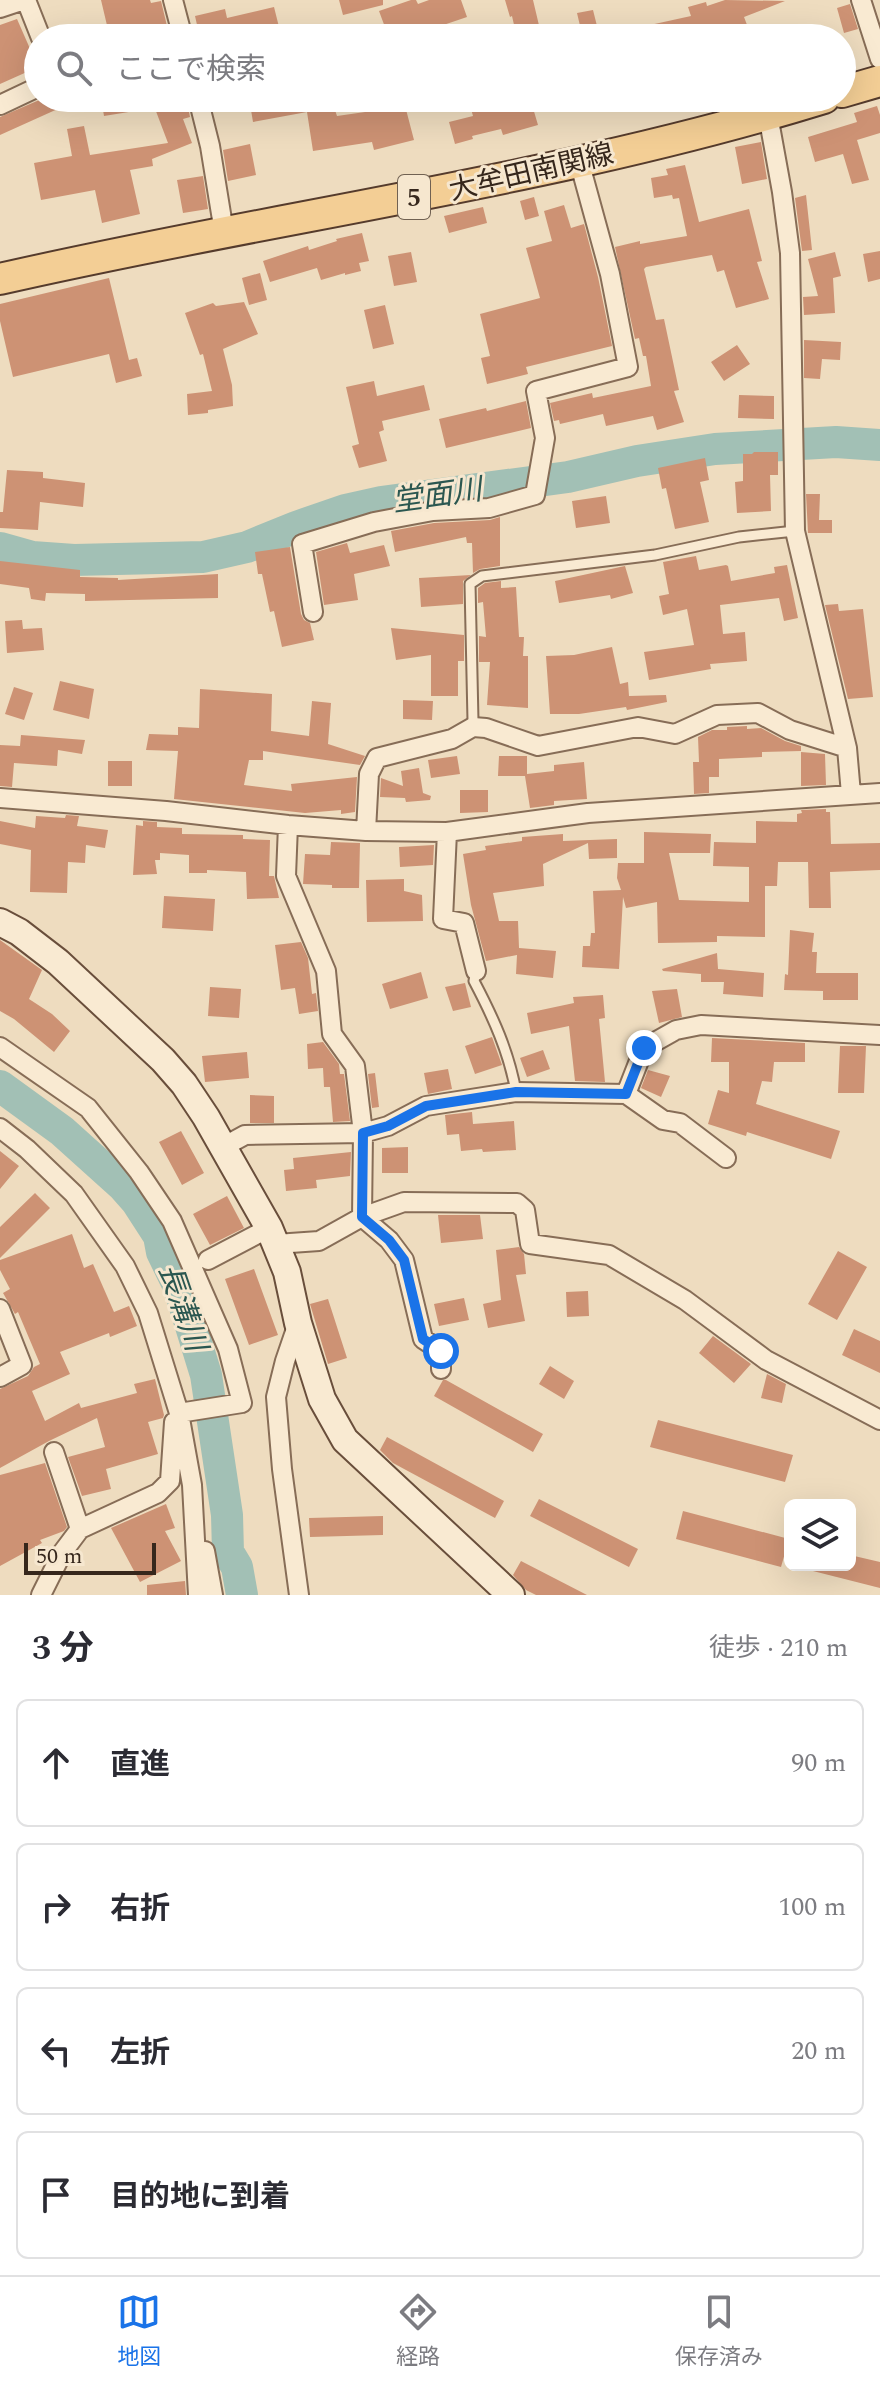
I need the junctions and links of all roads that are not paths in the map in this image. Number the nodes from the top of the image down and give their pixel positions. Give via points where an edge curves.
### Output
1 (25, 0) edge
2 (173, 0) edge
3 (861, 0) edge
4 (0, 8) edge
5 (35, 24) edge
6 (179, 24) edge
7 (880, 59) edge
8 (880, 81) edge
9 (856, 88) edge
10 (24, 94) edge
11 (0, 105) edge
12 (202, 112) edge
13 (778, 112) edge
14 (768, 115) junction
15 (579, 161) junction
16 (224, 232) junction
17 (0, 279) edge
18 (795, 531) junction
19 (313, 612) dead end
20 (473, 721) dead end
21 (847, 748) junction
22 (880, 793) edge
23 (851, 794) junction
24 (0, 798) edge
25 (288, 825) junction
26 (366, 831) junction
27 (447, 832) junction
28 (0, 922) edge
29 (476, 971) joint
30 (880, 1035) edge
31 (0, 1047) edge
32 (516, 1092) junction
33 (626, 1094) junction
34 (0, 1128) edge
35 (363, 1133) junction
36 (223, 1147) junction
37 (726, 1158) dead end
38 (362, 1217) junction
39 (272, 1236) junction
40 (208, 1260) dead end
41 (0, 1309) edge
42 (298, 1323) junction
43 (441, 1369) dead end
44 (0, 1377) edge
45 (179, 1413) junction
46 (880, 1420) edge
47 (54, 1452) dead end
48 (192, 1485) junction
49 (80, 1529) junction
50 (41, 1595) edge
51 (198, 1595) edge
52 (213, 1595) edge
53 (299, 1595) edge
54 (511, 1595) edge

1 - 4 street
1 - 5 street
2 - 6 street
3 - 7 street
8 - 9 main road
10 - 11 street
12 - 16 street
13 - 14 main road, 大牟田南関線 / 5
14 - 15 main road, 大牟田南関線 / 5
14 - 18 street via 790,253
15 - 16 main road, 大牟田南関線 / 5
15 - 19 street via 610,274 628,367 536,391 545,438 535,495 489,508 374,522 302,544
16 - 17 main road, 大牟田南関線 / 5
18 - 20 lane via 482,576 470,584
18 - 21 street
21 - 23 street
21 - 26 street via 790,730 758,713 717,715 675,734 638,727 538,746 473,727 452,739 377,758 369,774
22 - 23 street
23 - 27 street via 588,813
24 - 25 street
25 - 26 street
25 - 35 street via 286,876 326,971 332,1034 355,1066
26 - 27 street
27 - 29 street via 443,919 464,923
28 - 36 street via 58,962 163,1060
29 - 32 lane via 474,981 495,1020
30 - 33 street via 701,1025 676,1030 644,1048
31 - 45 street via 88,1108 172,1221 228,1349 242,1403
32 - 33 street
32 - 35 street via 426,1106
33 - 37 street via 663,1120 680,1123
34 - 45 street via 74,1194 125,1266 148,1313
35 - 36 street via 245,1135
35 - 38 street
36 - 39 street
38 - 39 street via 319,1241
38 - 43 street via 404,1260 423,1339 441,1351
38 - 46 street via 404,1202 517,1203 525,1210 530,1244 609,1255 685,1300 766,1360
39 - 40 street
39 - 42 street via 287,1272
41 - 44 street via 22,1365
42 - 53 street via 276,1397
42 - 54 street via 322,1399 345,1440
45 - 48 street
45 - 49 street via 173,1424 170,1481 158,1493
47 - 49 street
48 - 51 street
48 - 52 street
49 - 50 street

